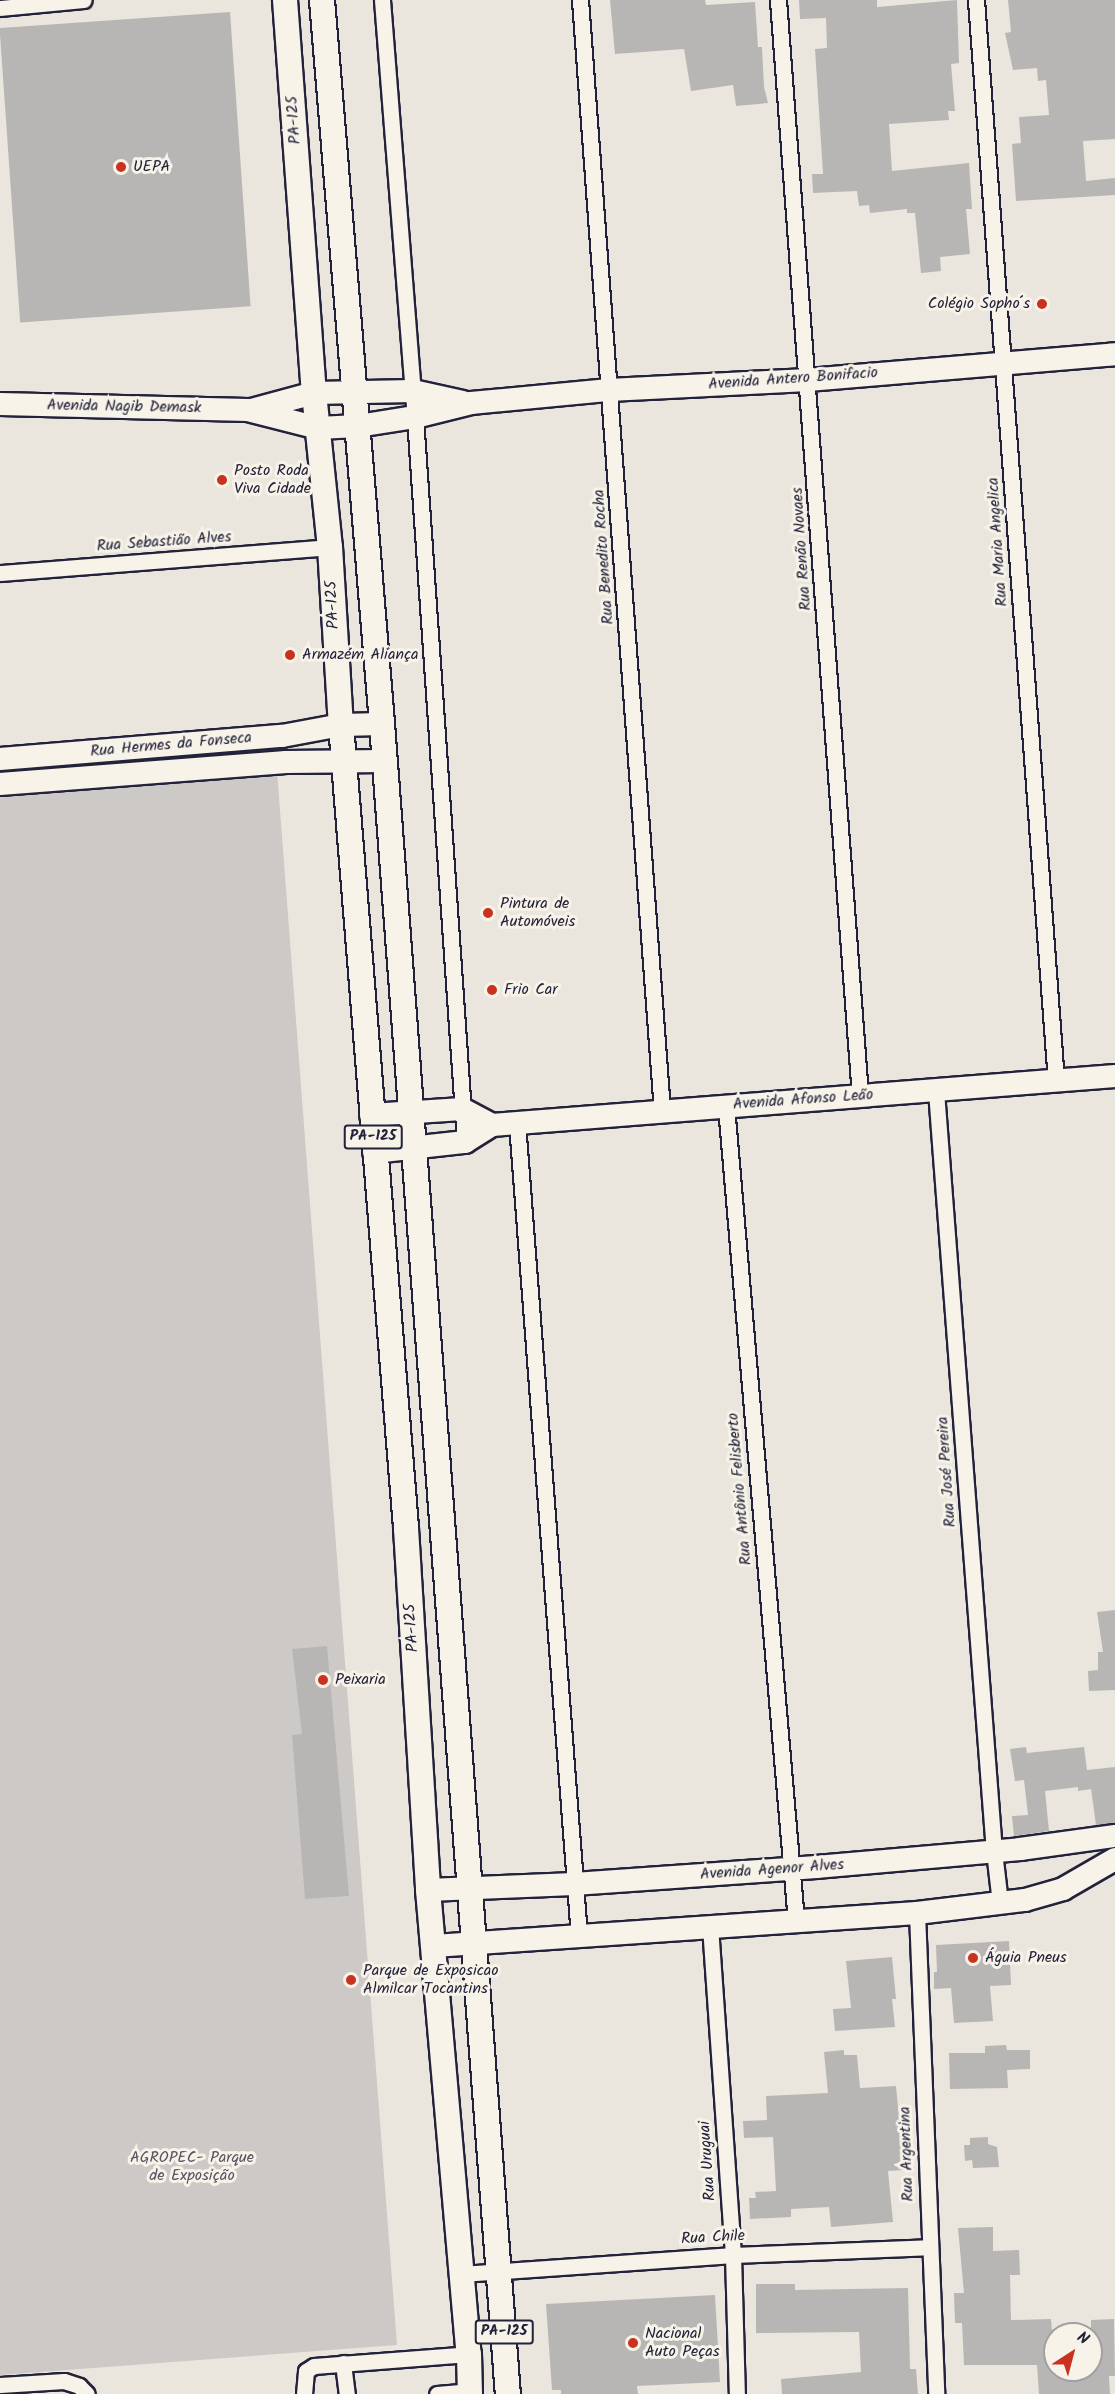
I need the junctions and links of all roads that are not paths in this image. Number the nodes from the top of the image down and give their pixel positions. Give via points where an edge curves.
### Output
1 (84, 0) edge
2 (285, 0) edge
3 (322, 0) edge
4 (382, 0) edge
5 (580, 0) edge
6 (778, 0) edge
7 (976, 0) edge
8 (0, 8) edge
9 (1115, 354) edge
10 (1003, 362) junction
11 (808, 380) junction
12 (609, 390) junction
13 (413, 391) junction
14 (314, 393) junction
15 (354, 393) junction
16 (471, 403) junction
17 (0, 404) edge
18 (248, 410) junction
19 (415, 417) junction
20 (358, 426) junction
21 (318, 428) junction
22 (330, 547) junction
23 (0, 573) edge
24 (382, 724) junction
25 (341, 725) junction
26 (0, 759) edge
27 (384, 761) junction
28 (344, 762) junction
29 (0, 784) edge
30 (1115, 1076) edge
31 (1056, 1081) junction
32 (936, 1091) junction
33 (860, 1096) junction
34 (726, 1106) junction
35 (462, 1109) junction
36 (662, 1112) junction
37 (411, 1113) junction
38 (371, 1115) junction
39 (517, 1123) junction
40 (492, 1125) junction
41 (465, 1142) junction
42 (414, 1149) junction
43 (374, 1152) junction
44 (425, 1313) junction
45 (388, 1315) junction
46 (444, 1524) junction
47 (406, 1528) junction
48 (1115, 1836) edge
49 (994, 1851) junction
50 (1115, 1859) edge
51 (789, 1868) junction
52 (574, 1884) junction
53 (470, 1888) junction
54 (428, 1890) junction
55 (1000, 1903) junction
56 (917, 1914) junction
57 (796, 1921) junction
58 (710, 1926) junction
59 (579, 1936) junction
60 (474, 1942) junction
61 (434, 1946) junction
62 (928, 2247) junction
63 (733, 2255) junction
64 (500, 2269) junction
65 (461, 2274) junction
66 (469, 2354) junction
67 (343, 2363) junction
68 (0, 2385) edge
69 (470, 2393) edge
70 (87, 2394) edge
71 (304, 2394) edge
72 (347, 2394) edge
73 (437, 2394) edge
74 (508, 2394) edge
75 (737, 2394) edge
76 (936, 2394) edge

1 - 8 street
2 - 14 main road, PA-125 / PA-125
3 - 15 main road, PA-125
4 - 13 street
5 - 12 street, Rua Benedito Rocha
6 - 11 street, Rua Renão Novaes
7 - 10 street, Rua Maria Angelica
9 - 10 street, Avenida Antero Bonifacio
10 - 11 street, Avenida Antero Bonifacio
10 - 31 street, Rua Maria Angelica
11 - 12 street, Avenida Antero Bonifacio
11 - 33 street, Rua Renão Novaes
12 - 16 street, Avenida Antero Bonifacio
12 - 36 street, Rua Benedito Rocha
13 - 15 street, Avenida Antero Bonifacio
13 - 16 street, Avenida Antero Bonifacio
13 - 19 street
14 - 15 street, Avenida Antero Bonifacio
14 - 18 street, Avenida Nagib Demask
14 - 21 main road, PA-125 / PA-125
15 - 20 main road, PA-125
16 - 19 street, Avenida Antero Bonifacio
17 - 18 street, Avenida Nagib Demask
18 - 21 street, Avenida Nagib Demask
19 - 20 street, Avenida Antero Bonifacio
19 - 35 street
20 - 21 street, Avenida Antero Bonifacio
20 - 24 main road, PA-125
21 - 22 main road, PA-125 / PA-125
22 - 23 street, Rua Sebastião Alves
22 - 25 main road, PA-125 / PA-125
24 - 25 street, Rua Hermes da Fonseca
24 - 27 main road, PA-125
25 - 26 street, Rua Hermes da Fonseca via 282,736
25 - 28 main road, PA-125 / PA-125
27 - 28 street
27 - 37 main road, PA-125
28 - 29 street via 286,762
28 - 38 main road, PA-125 / PA-125
30 - 31 street, Avenida Afonso Leão
31 - 32 street, Avenida Afonso Leão
32 - 33 street, Avenida Afonso Leão
32 - 49 street, Rua José Pereira
33 - 34 street, Avenida Afonso Leão
34 - 36 street, Avenida Afonso Leão
34 - 51 street, Rua Antônio Felisberto
35 - 37 street
35 - 40 street
35 - 41 street
36 - 39 street, Avenida Afonso Leão
37 - 38 street
37 - 42 main road, PA-125
38 - 43 main road, PA-125 / PA-125
39 - 40 street, Avenida Afonso Leão
39 - 52 street
40 - 41 street, Avenida Afonso Leão
41 - 42 street, Avenida Afonso Leão
42 - 43 street, Avenida Afonso Leão
42 - 44 main road, PA-125
43 - 45 main road, PA-125 / PA-125
44 - 45 main road
44 - 46 main road, PA-125
45 - 47 main road, PA-125 / PA-125
46 - 47 main road
46 - 53 main road, PA-125
47 - 54 main road, PA-125 / PA-125
48 - 49 street, Avenida Agenor Alves
49 - 51 street, Avenida Agenor Alves
49 - 55 street, Rua José Pereira
50 - 55 street via 1046,1896
51 - 52 street, Avenida Agenor Alves
51 - 57 street, Rua Antônio Felisberto
52 - 53 street, Avenida Agenor Alves
52 - 59 street
53 - 54 street, Avenida Agenor Alves
53 - 60 main road, PA-125
54 - 61 main road, PA-125 / PA-125
55 - 56 street
56 - 57 street
56 - 62 street, Rua Argentina
57 - 58 street
58 - 59 street
58 - 63 street, Rua Uruguai
59 - 60 street
60 - 61 street
60 - 64 main road, PA-125
61 - 65 main road, PA-125 / PA-125
62 - 63 street, Rua Chile
62 - 76 street, Rua Argentina
63 - 64 street, Rua Chile
63 - 75 street, Rua Uruguai
64 - 65 street, Rua Chile
64 - 74 main road, PA-125
65 - 66 main road, PA-125 / PA-125
66 - 67 street
66 - 69 main road, PA-125 / PA-125
67 - 71 street via 314,2366 306,2371
67 - 72 street
68 - 70 street via 64,2381 79,2386
69 - 73 street

